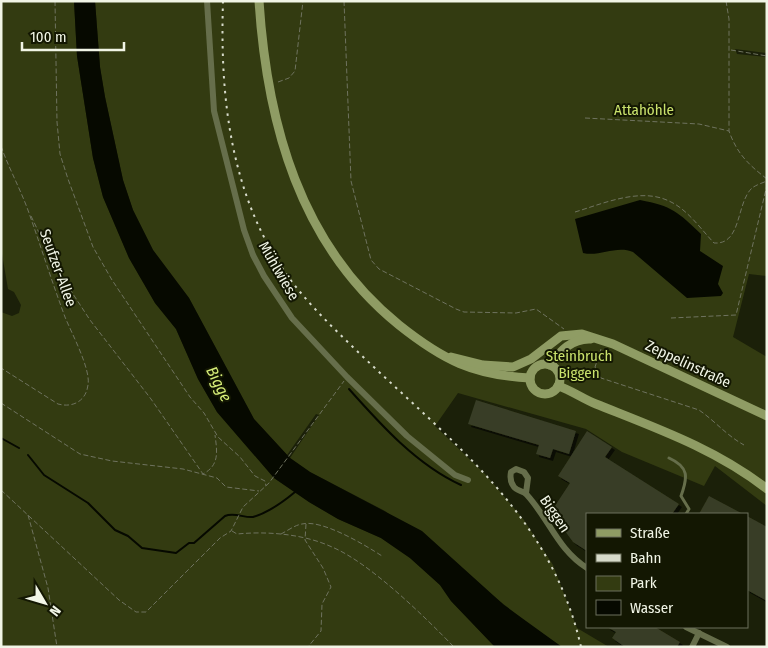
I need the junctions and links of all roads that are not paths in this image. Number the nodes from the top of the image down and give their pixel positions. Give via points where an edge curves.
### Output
1 (207, 1) edge
2 (259, 1) edge
3 (601, 340) junction
4 (443, 356) junction
5 (550, 365) junction
6 (530, 378) junction
7 (558, 386) junction
8 (767, 416) edge
9 (669, 458) dead end
10 (468, 480) dead end
11 (767, 489) edge
12 (526, 493) dead end
13 (687, 513) edge
14 (586, 567) edge
15 (688, 628) edge
16 (699, 633) junction
17 (692, 647) edge
18 (727, 647) edge

1 - 10 street, Mühlwiese via 214,111 253,255 292,318 347,377 407,436 455,475
2 - 4 main road via 268,83 276,121 297,188 322,237 368,297 402,327
3 - 4 main road, Zeppelinstraße via 582,334 567,334 513,367 483,365
3 - 5 main road via 586,338 568,345
3 - 8 main road, Zeppelinstraße
4 - 6 main road via 471,370
5 - 6 main road via 537,366
5 - 7 main road via 560,377
6 - 7 main road via 532,386 543,394
7 - 11 main road via 675,434
9 - 13 lane via 685,468 687,474 681,496 689,509
12 - 14 street, Biggen via 558,541
15 - 16 street
16 - 17 street
16 - 18 street

